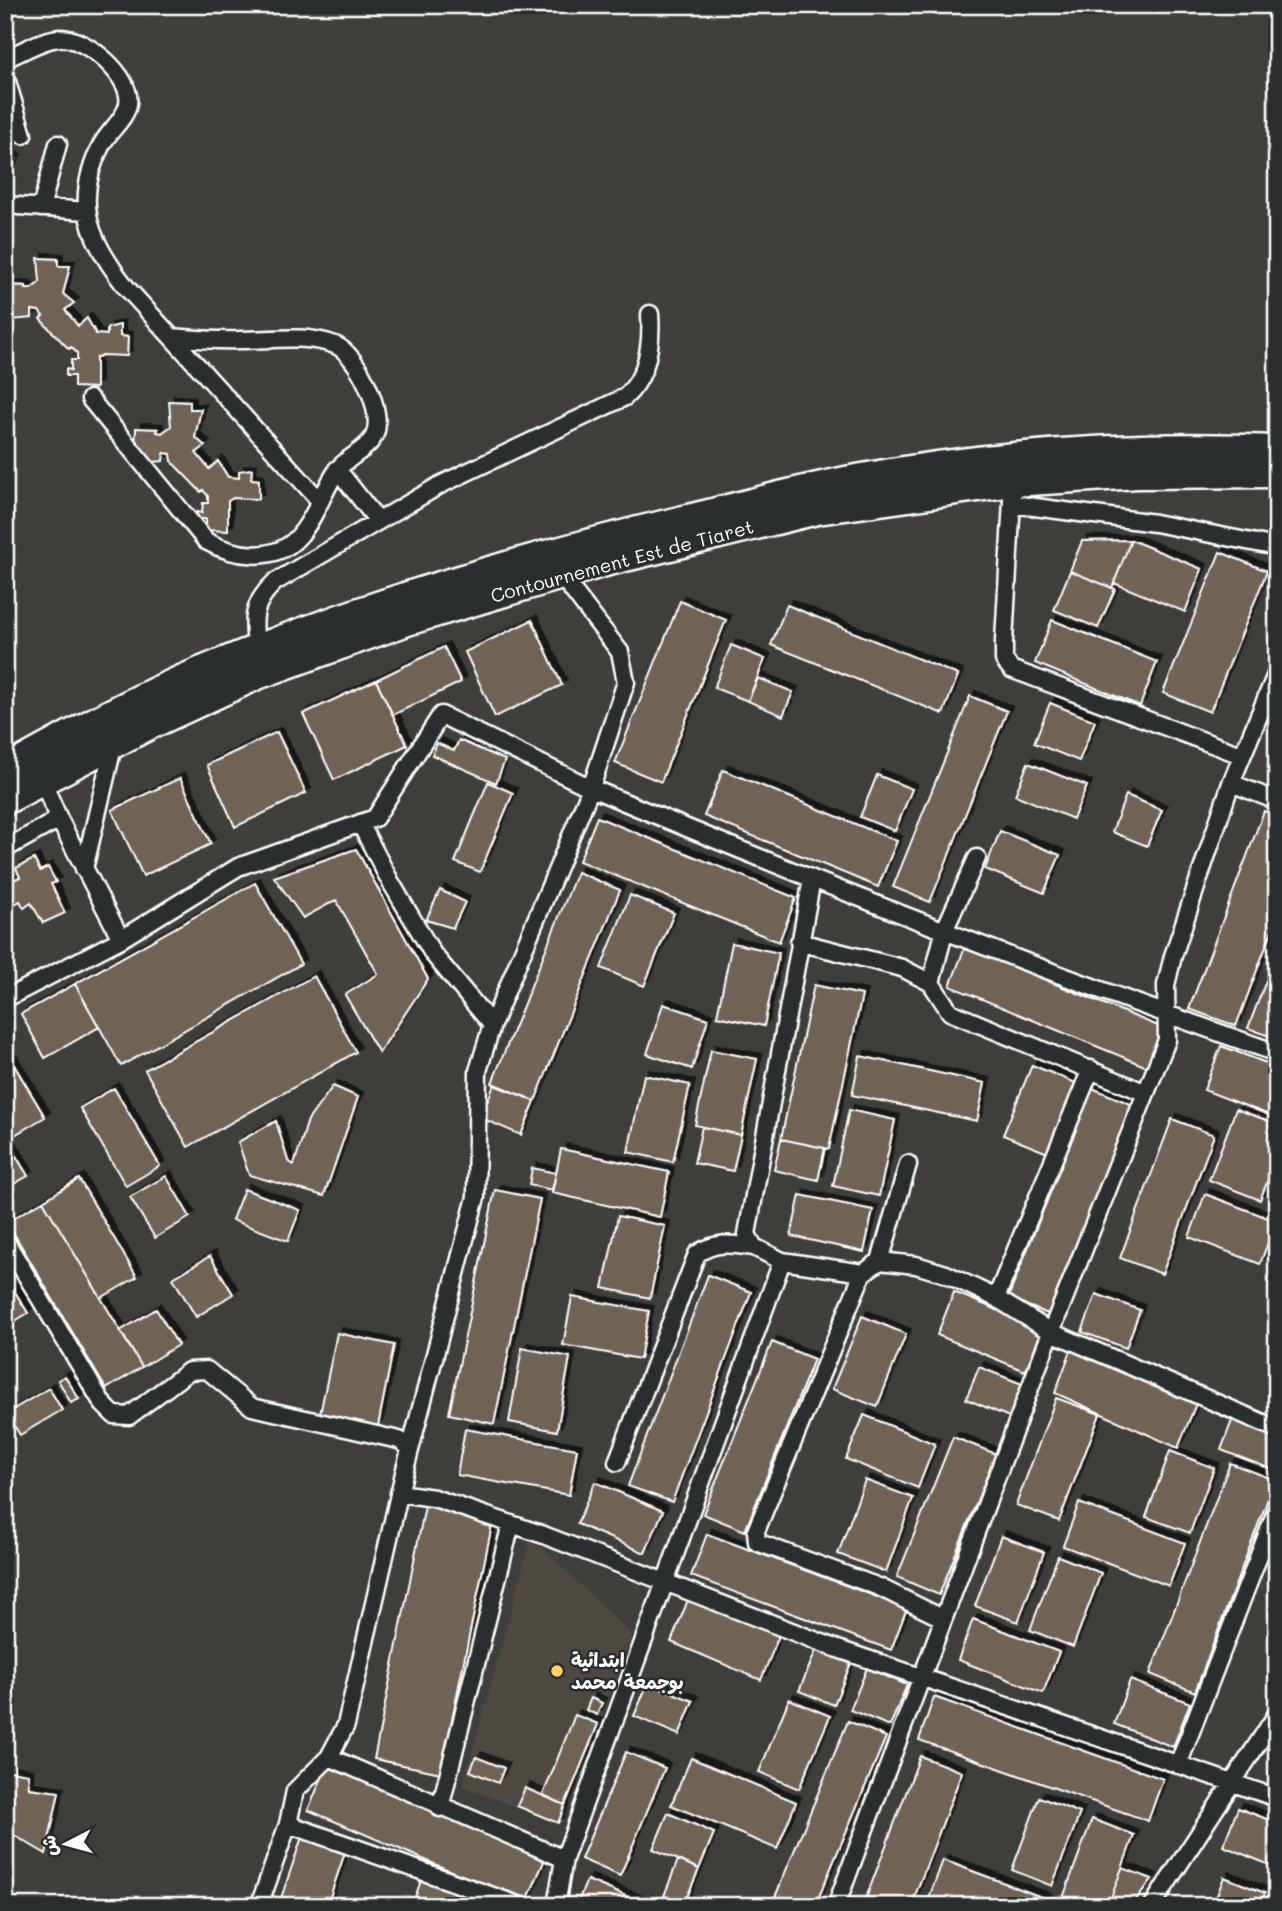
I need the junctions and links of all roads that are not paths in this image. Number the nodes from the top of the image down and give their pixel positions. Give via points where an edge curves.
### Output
1 (5, 59) edge
2 (5, 75) edge
3 (23, 135) dead end
4 (58, 144) dead end
5 (5, 205) edge
6 (41, 208) junction
7 (87, 211) junction
8 (650, 314) dead end
9 (172, 337) junction
10 (90, 399) dead end
11 (1277, 450) edge
12 (337, 469) junction
13 (1277, 473) edge
14 (1013, 493) junction
15 (320, 501) junction
16 (378, 521) junction
17 (1277, 547) edge
18 (560, 575) junction
19 (257, 650) junction
20 (1277, 672) edge
21 (114, 743) junction
22 (1241, 755) junction
23 (5, 771) edge
24 (42, 780) junction
25 (1231, 783) junction
26 (591, 788) junction
27 (5, 800) edge
28 (1277, 802) edge
29 (59, 820) junction
30 (360, 823) junction
31 (5, 849) edge
32 (976, 858) dead end
33 (84, 869) junction
34 (812, 879) junction
35 (945, 929) junction
36 (121, 939) junction
37 (799, 942) junction
38 (931, 983) junction
39 (5, 999) edge
40 (1166, 1014) junction
41 (492, 1025) junction
42 (1277, 1053) edge
43 (1091, 1069) junction
44 (1146, 1093) junction
45 (908, 1164) dead end
46 (5, 1240) edge
47 (754, 1247) junction
48 (782, 1261) junction
49 (880, 1261) junction
50 (19, 1266) junction
51 (863, 1273) junction
52 (5, 1275) edge
53 (996, 1298) junction
54 (1051, 1332) junction
55 (1277, 1429) edge
56 (410, 1447) junction
57 (617, 1462) dead end
58 (399, 1493) junction
59 (1277, 1509) edge
60 (511, 1524) junction
61 (664, 1582) junction
62 (942, 1618) junction
63 (920, 1677) junction
64 (1277, 1714) edge
65 (329, 1758) junction
66 (1178, 1765) junction
67 (1233, 1782) junction
68 (1277, 1798) edge
69 (440, 1808) junction
70 (288, 1824) junction
71 (564, 1859) junction
72 (259, 1906) edge
73 (521, 1906) edge
74 (556, 1906) edge
75 (836, 1906) edge
76 (1152, 1906) edge

1 - 7 street via 64,37 105,60 122,77 128,103 94,163
2 - 3 street
4 - 6 street
5 - 6 street
6 - 7 street
7 - 9 street via 104,259
8 - 16 street via 652,339 646,364 625,397 440,485
9 - 12 street via 302,338 344,350 371,396 379,422 374,437
9 - 15 street
10 - 15 street via 206,541 225,551 267,554 285,548 298,537
11 - 19 highway, Contournement Est de Tiaret via 1034,455 844,482 587,542 384,603
12 - 15 street
12 - 16 street
13 - 14 highway, Contournement Est de Tiaret via 1138,474
14 - 17 street
14 - 18 highway, Contournement Est de Tiaret via 817,510
14 - 22 street via 1004,641 1004,660 1011,669
16 - 19 street via 260,595 253,617
18 - 21 highway, Contournement Est de Tiaret via 407,621 257,675
18 - 26 street via 620,652 626,682
19 - 23 highway, Contournement Est de Tiaret via 115,711
20 - 22 street
21 - 24 highway, Contournement Est de Tiaret
21 - 33 street
22 - 25 street
24 - 27 highway, Contournement Est de Tiaret
24 - 29 street
25 - 28 street
25 - 40 street via 1173,956
26 - 30 street via 441,715 375,818
26 - 34 street
26 - 41 street
29 - 31 street
29 - 33 street
30 - 36 street via 238,867
30 - 41 street via 433,954
32 - 35 street
33 - 36 street
34 - 35 street
34 - 37 street
35 - 38 street
35 - 40 street
36 - 39 street
37 - 38 street via 902,968
37 - 47 street via 747,1234
38 - 43 street via 950,1012
40 - 42 street
40 - 44 street via 1167,1040
41 - 56 street via 478,1071 476,1197
43 - 44 street
43 - 53 street
44 - 54 street
45 - 49 street
46 - 50 street
47 - 48 street
47 - 57 street via 726,1243 708,1246 697,1254
48 - 51 street
48 - 61 street
49 - 51 street
49 - 53 street via 946,1274
50 - 52 street
50 - 56 street via 114,1415 129,1416 188,1371 207,1370 252,1407 399,1440
51 - 62 street via 756,1531 757,1542 879,1587
53 - 54 street
54 - 55 street
54 - 62 street
56 - 58 street
58 - 60 street via 434,1498
58 - 65 street via 346,1725
59 - 66 street
60 - 61 street
60 - 69 street
61 - 63 street
61 - 71 street
62 - 63 street
63 - 66 street
63 - 75 street
64 - 67 street
65 - 69 street
65 - 70 street via 295,1791
66 - 67 street
67 - 68 street
67 - 76 street
69 - 71 street
70 - 72 street
70 - 73 street
71 - 74 street

